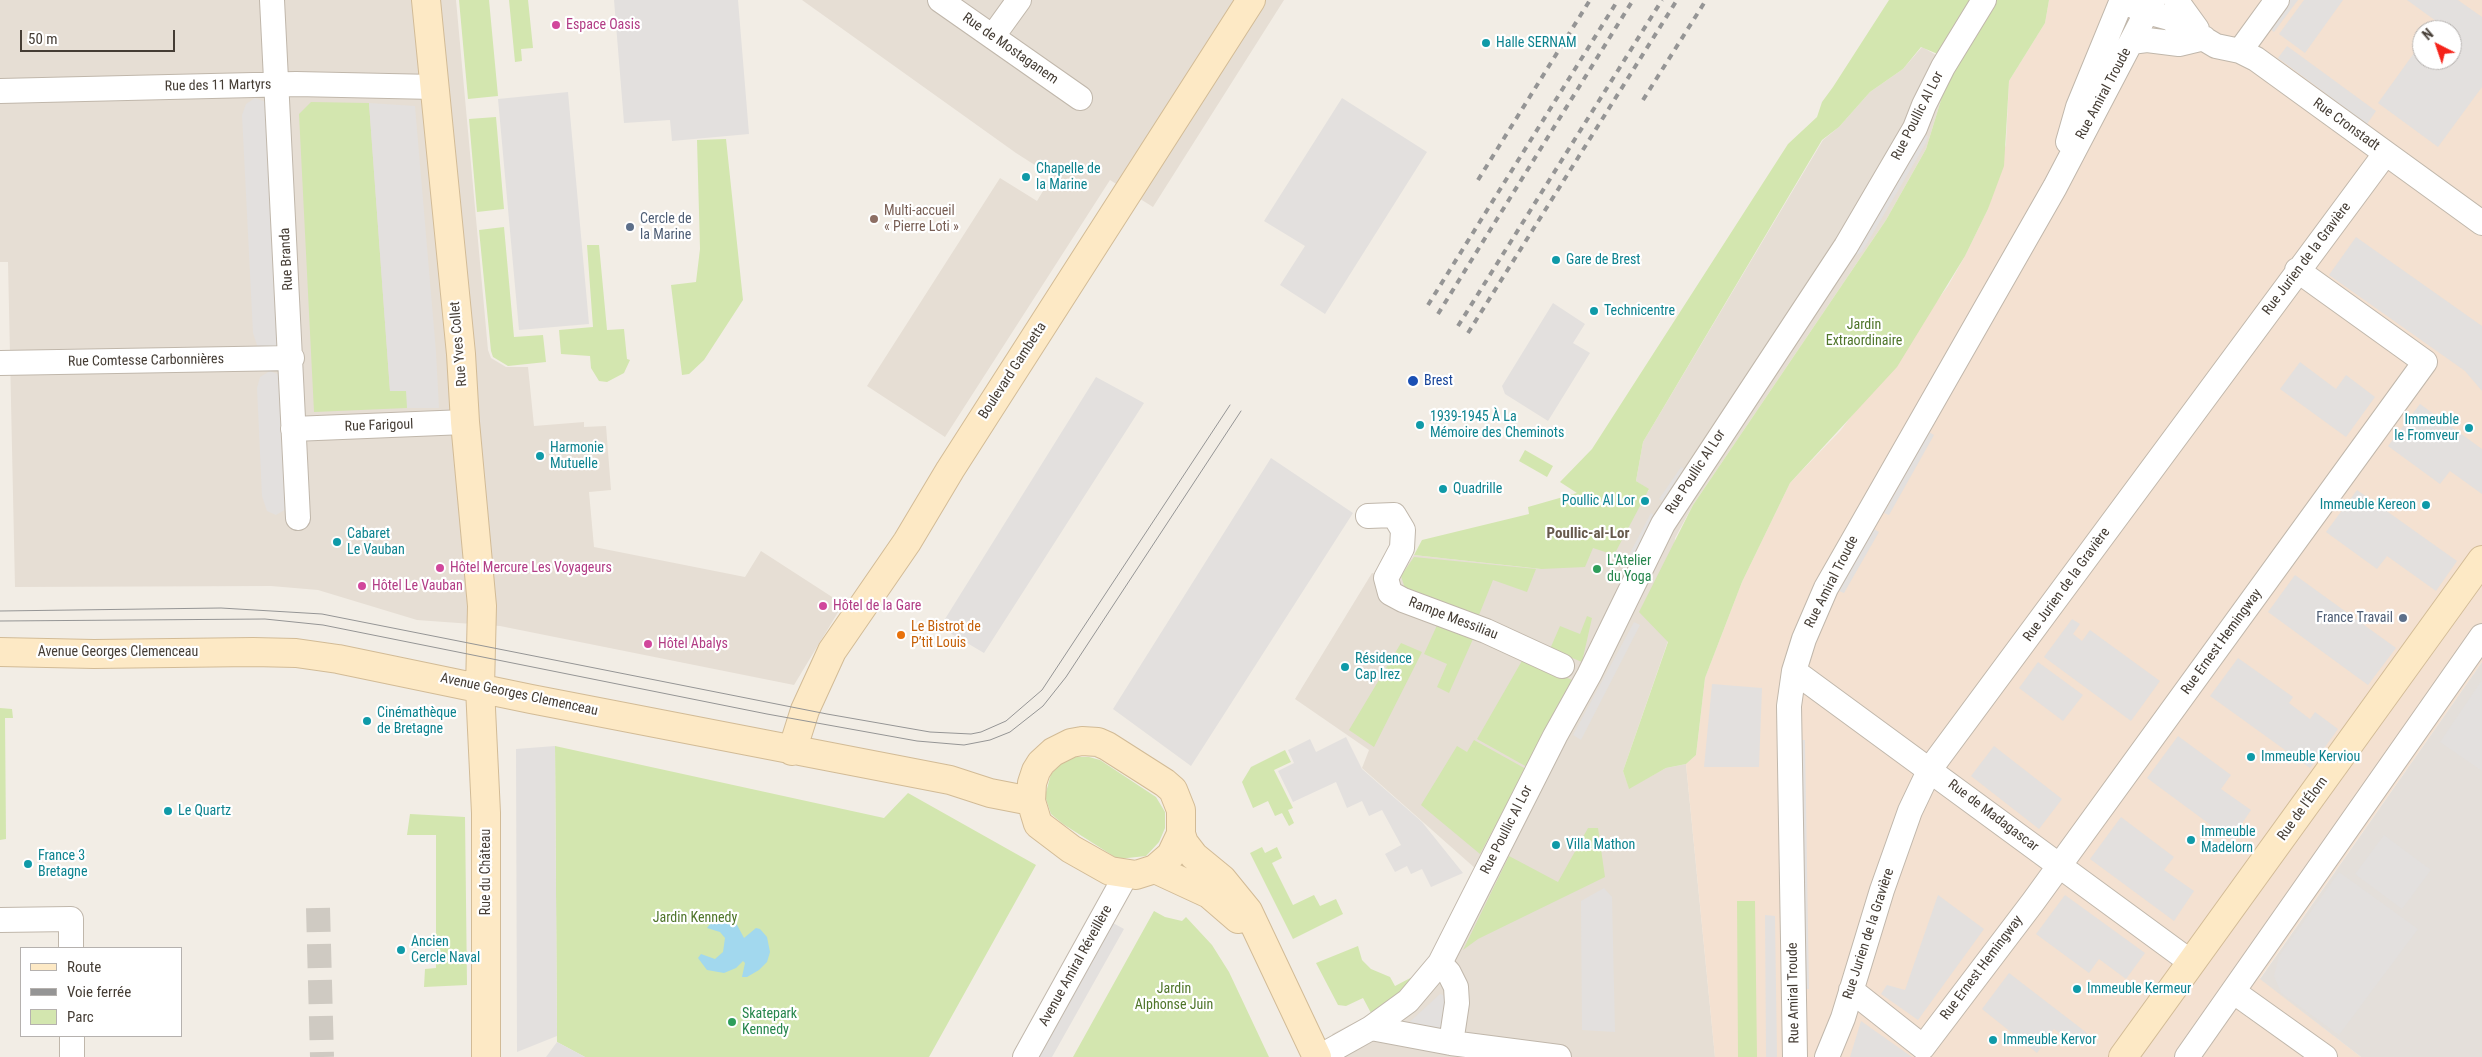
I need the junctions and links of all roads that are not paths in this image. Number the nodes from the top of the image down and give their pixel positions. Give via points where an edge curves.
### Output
1 (272, 0) edge
2 (426, 0) edge
3 (940, 0) edge
4 (1019, 0) edge
5 (1251, 0) edge
6 (1984, 0) edge
7 (2122, 0) edge
8 (2176, 0) edge
9 (2277, 0) edge
10 (2150, 6) edge
11 (993, 36) junction
12 (2204, 38) junction
13 (2131, 42) junction
14 (2240, 50) junction
15 (278, 85) junction
16 (435, 87) junction
17 (0, 91) edge
18 (1080, 98) dead end
19 (2385, 154) junction
20 (2055, 187) junction
21 (2482, 223) edge
22 (2298, 270) junction
23 (292, 358) junction
24 (0, 363) edge
25 (465, 422) junction
26 (294, 429) junction
27 (1368, 516) dead end
28 (298, 518) dead end
29 (2482, 560) edge
30 (2482, 577) edge
31 (2482, 636) edge
32 (0, 652) edge
33 (1562, 666) dead end
34 (1794, 672) junction
35 (480, 688) junction
36 (792, 751) junction
37 (1930, 769) junction
38 (1031, 801) junction
39 (1181, 834) junction
40 (2059, 866) junction
41 (1155, 870) junction
42 (1126, 875) junction
43 (0, 920) edge
44 (71, 947) edge
45 (1266, 950) junction
46 (1440, 963) junction
47 (2192, 963) junction
48 (1851, 990) junction
49 (2234, 992) junction
50 (1371, 1028) junction
51 (72, 1037) edge
52 (1450, 1043) junction
53 (72, 1057) edge
54 (486, 1057) edge
55 (1025, 1057) edge
56 (1318, 1057) edge
57 (1559, 1057) edge
58 (1795, 1057) edge
59 (1827, 1057) edge
60 (2123, 1057) edge
61 (2136, 1057) edge
62 (2187, 1057) edge
63 (2325, 1057) edge

1 - 15 street, Rue Branda
2 - 16 main road, Rue Yves Collet
3 - 11 street, Rue de Mostaganem
4 - 11 street
5 - 36 main road, Boulevard Gambetta via 907,542 832,651 805,710
6 - 46 street, Rue Poullic Al Lor via 1943,67 1916,128 1846,246 1663,524
7 - 10 street, Rue Cronstadt
7 - 20 street, Rue Amiral Troude via 2078,107
8 - 12 street
9 - 14 street
10 - 12 street, Rue Cronstadt
10 - 13 street, Rue Amiral Troude
11 - 18 street, Rue de Mostaganem
12 - 13 street via 2179,44 2147,40
12 - 14 street, Rue Cronstadt via 2216,46
13 - 20 street, Rue Amiral Troude
14 - 19 street, Rue Cronstadt
15 - 16 street, Rue des 11 Martyrs
15 - 17 street, Rue des 11 Martyrs
15 - 23 street, Rue Branda
16 - 25 main road, Rue Yves Collet
19 - 21 street, Rue Cronstadt
19 - 22 street, Rue Jurien de la Gravière
20 - 34 street, Rue Amiral Troude via 1826,588 1811,619
22 - 37 street, Rue Jurien de la Gravière
22 - 40 street, Rue Ernest Hemingway via 2425,362
23 - 24 street, Rue Comtesse Carbonnières
23 - 26 street, Rue Branda
25 - 26 street, Rue Farigoul
25 - 35 main road, Rue Yves Collet via 482,614
26 - 28 street, Rue Branda
27 - 33 street, Rampe Messiliau via 1394,515 1403,530 1402,548 1386,578 1390,593 1486,631
29 - 47 main road, Rue de l'Élorn
30 - 61 main road, Rue de l'Élorn
31 - 49 street
32 - 35 main road, Avenue Georges Clemenceau via 296,653
34 - 37 street, Rue de Madagascar
34 - 58 street, Rue Amiral Troude via 1789,706
35 - 36 main road, Avenue Georges Clemenceau
35 - 54 main road, Rue du Château via 486,813
36 - 38 main road, Avenue Georges Clemenceau via 950,780 990,793
37 - 40 street, Rue de Madagascar
37 - 48 street, Rue Jurien de la Gravière via 1882,890
38 - 39 main road via 1036,771 1049,755 1076,742 1098,742 1128,758 1172,790 1181,810
38 - 42 main road via 1038,824 1084,857 1110,871
39 - 41 main road via 1171,856
39 - 45 main road via 1194,856 1222,879 1248,911
40 - 47 street, Rue de Madagascar
40 - 48 street, Rue Ernest Hemingway via 1923,1047
41 - 42 main road
41 - 45 main road via 1209,894 1224,905
42 - 55 street, Avenue Amiral Réveillère
43 - 44 street via 71,920
45 - 56 main road
46 - 50 street, Rue Poullic Al Lor via 1408,1001
46 - 52 street via 1456,988 1457,1003
47 - 60 main road, Rue de l'Élorn
48 - 59 street, Rue Jurien de la Gravière
49 - 62 street
49 - 63 street
50 - 52 street
50 - 56 street, Rue Poullic Al Lor
51 - 53 street
52 - 57 street

